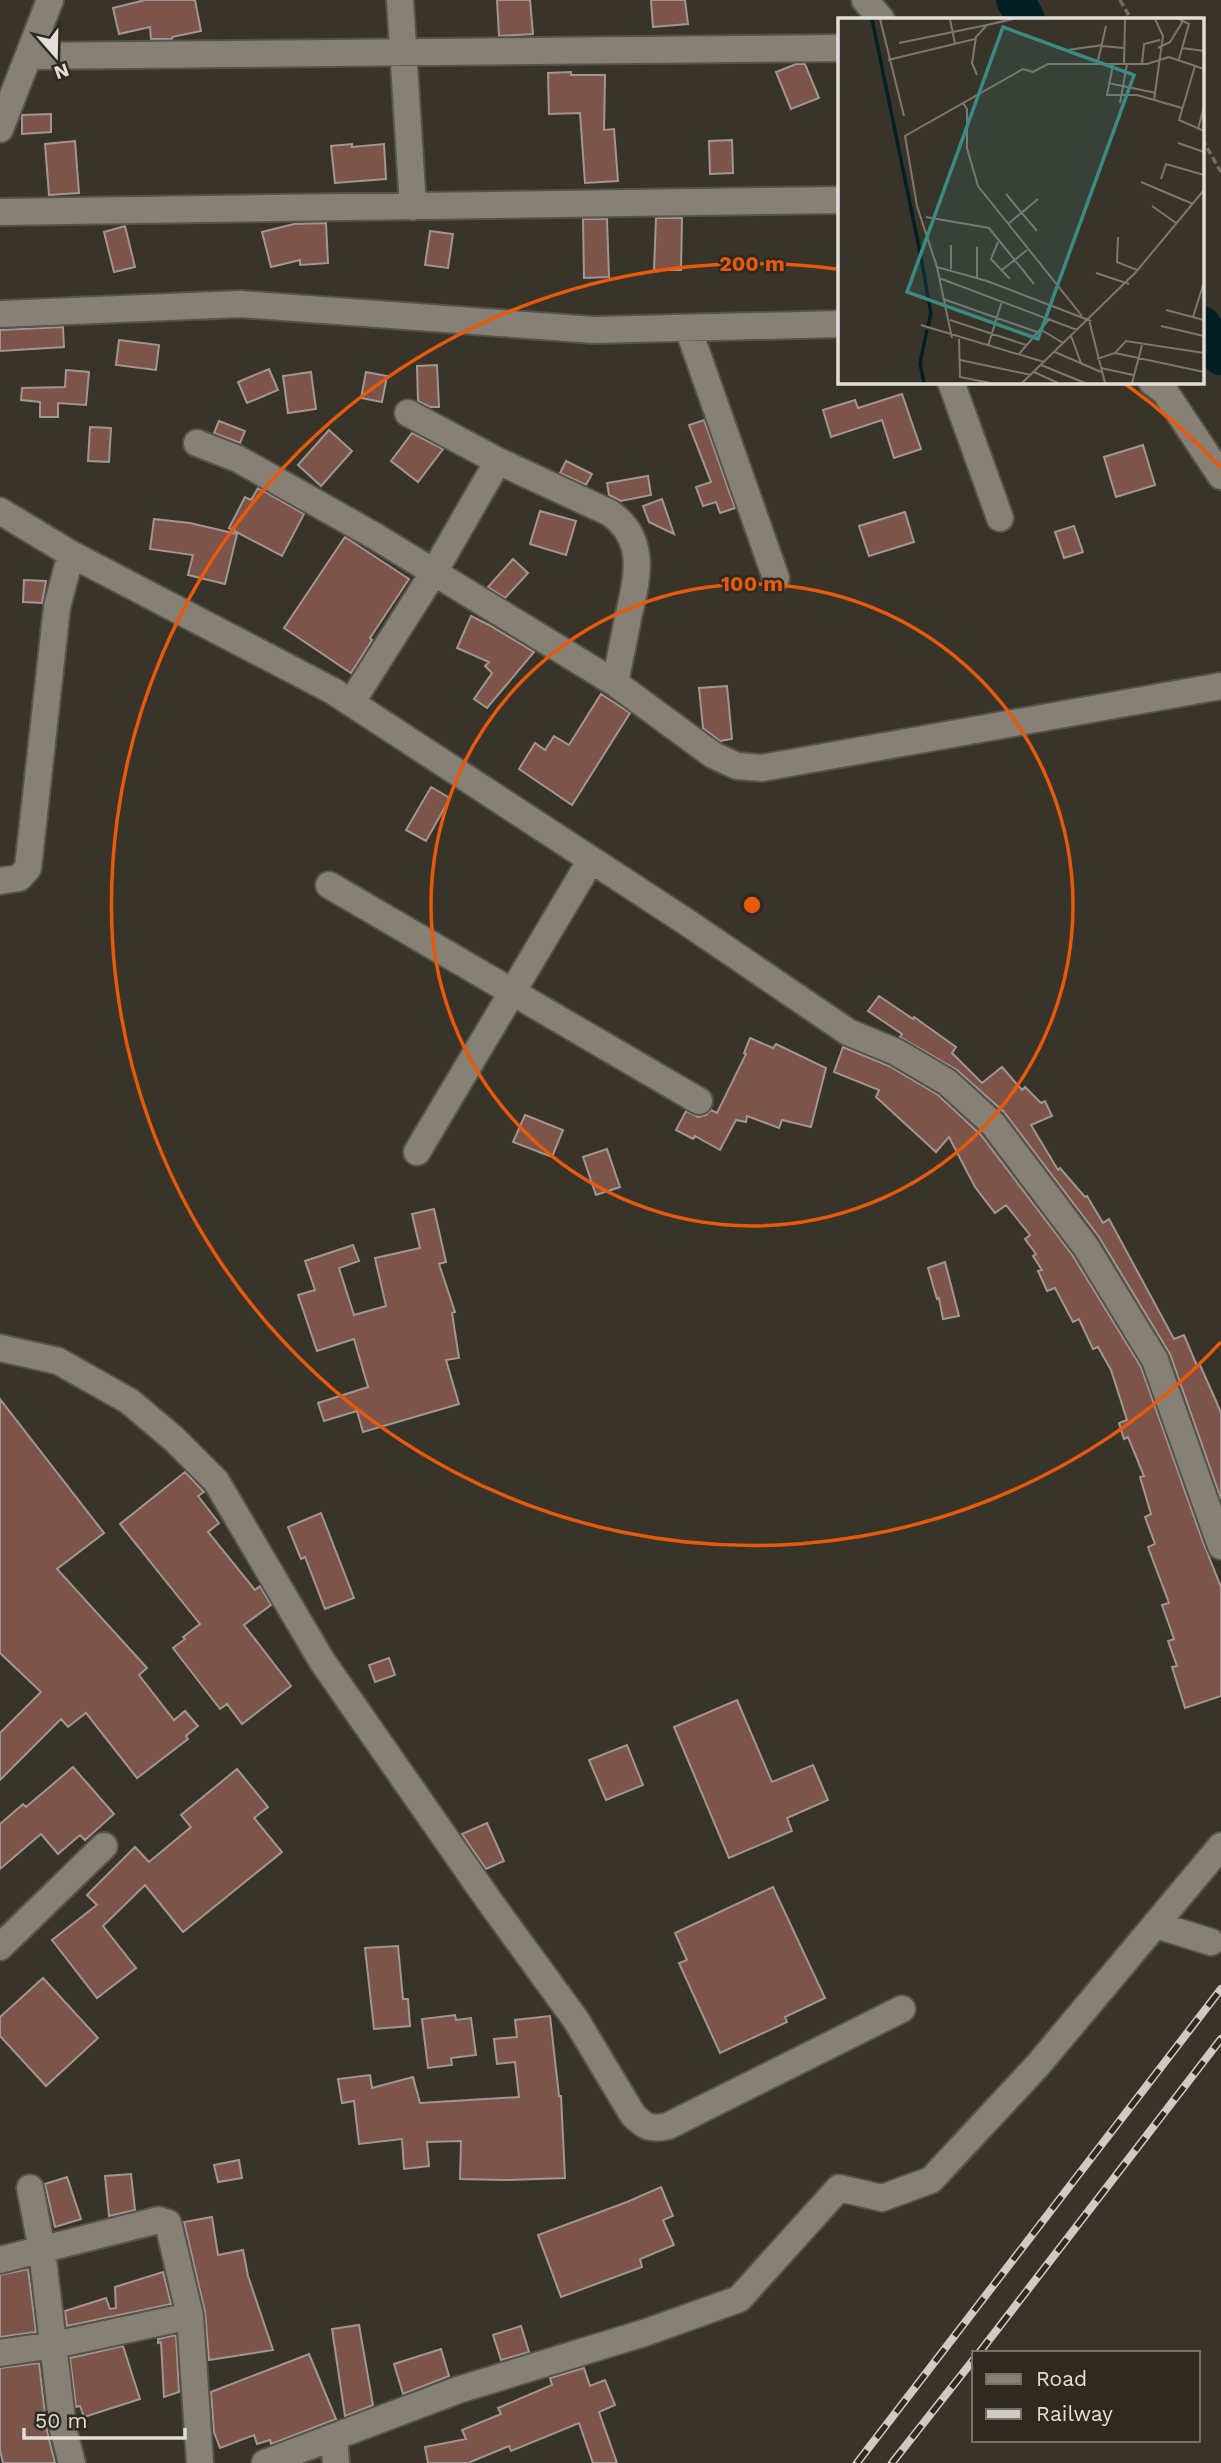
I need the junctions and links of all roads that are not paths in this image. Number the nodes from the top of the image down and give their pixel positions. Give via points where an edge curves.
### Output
1 (50, 0) edge
2 (400, 0) edge
3 (865, 0) edge
4 (880, 18) edge
5 (838, 48) edge
6 (403, 52) junction
7 (30, 56) junction
8 (8, 90) edge
9 (0, 129) edge
10 (838, 200) edge
11 (413, 207) junction
12 (0, 212) edge
13 (0, 314) edge
14 (838, 324) edge
15 (688, 328) junction
16 (951, 383) edge
17 (1153, 383) edge
18 (408, 413) dead end
19 (197, 443) dead end
20 (498, 461) junction
21 (1221, 476) edge
22 (0, 512) edge
23 (1000, 518) dead end
24 (71, 554) junction
25 (434, 572) junction
26 (776, 578) dead end
27 (615, 683) junction
28 (1221, 687) edge
29 (351, 703) junction
30 (591, 860) junction
31 (0, 881) edge
32 (329, 885) dead end
33 (512, 992) junction
34 (699, 1101) dead end
35 (417, 1152) dead end
36 (0, 1348) edge
37 (1221, 1546) edge
38 (104, 1846) dead end
39 (1221, 1846) edge
40 (1156, 1925) junction
41 (1211, 1942) dead end
42 (0, 1947) edge
43 (902, 2009) dead end
44 (30, 2188) dead end
45 (42, 2249) junction
46 (0, 2260) edge
47 (190, 2316) junction
48 (54, 2345) junction
49 (0, 2353) edge
50 (335, 2450) edge
51 (72, 2463) edge
52 (200, 2463) edge
53 (265, 2463) edge

1 - 7 street
2 - 6 street
3 - 4 street
5 - 6 street
6 - 7 street
6 - 11 street
7 - 8 street
8 - 9 street
10 - 11 street
11 - 12 street
13 - 15 street via 240,304 594,330
14 - 15 street
15 - 26 street
16 - 23 street
17 - 21 street via 1165,393
18 - 20 street
19 - 25 street via 238,459
20 - 25 street
20 - 27 street via 610,513 630,534 636,576
22 - 24 street
24 - 29 street
24 - 31 street via 57,607 28,868 19,878
25 - 27 street
25 - 29 street
27 - 28 street via 713,755 737,766 762,768
29 - 30 street
30 - 33 street
30 - 37 street via 848,1032 896,1052 947,1082 993,1124 1086,1247 1155,1360
32 - 33 street
33 - 34 street
33 - 35 street
36 - 43 street via 58,1362 129,1401 216,1481 322,1661 576,2020 633,2115 645,2127 668,2126
38 - 42 street
39 - 40 street
40 - 41 street
40 - 50 street via 1038,2065 931,2180 883,2198 839,2188 739,2299 458,2390
44 - 45 street
45 - 46 street
45 - 47 street via 164,2220 172,2230
45 - 48 street
47 - 48 street
47 - 52 street
48 - 49 street
48 - 51 street
50 - 53 street

